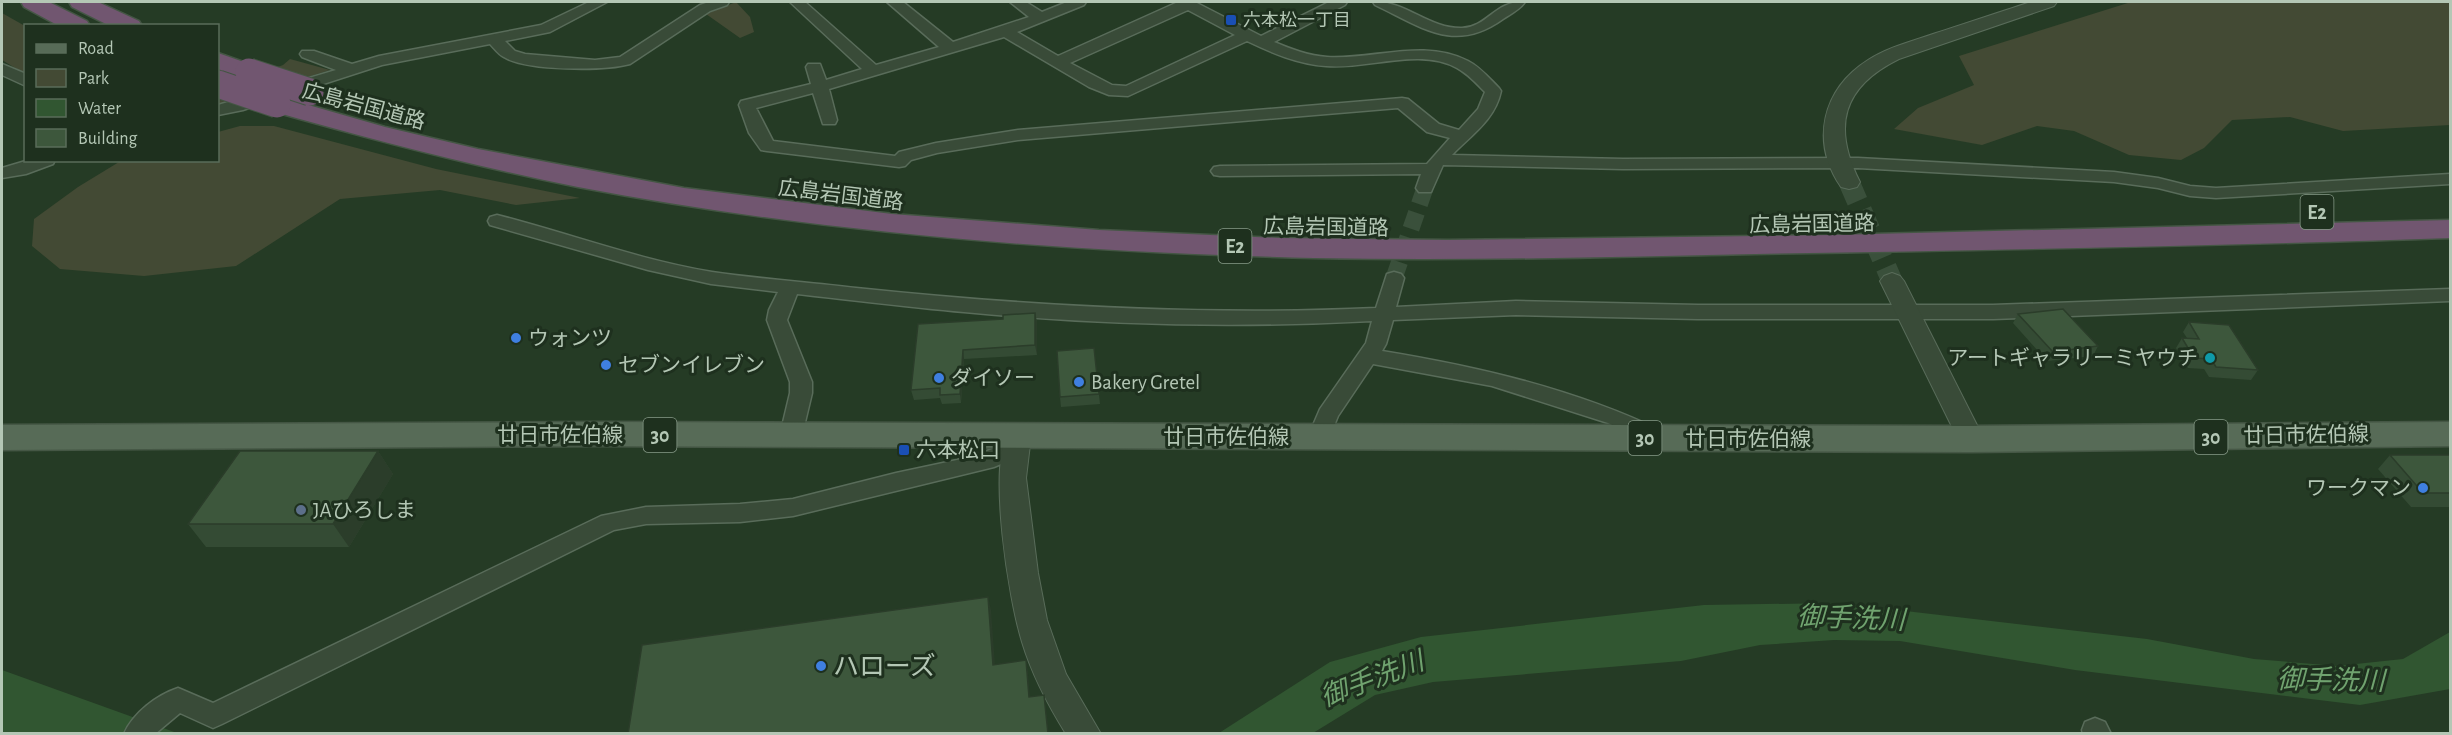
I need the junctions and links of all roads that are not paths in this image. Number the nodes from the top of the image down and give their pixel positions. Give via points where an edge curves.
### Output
1 (32, 2) edge
2 (80, 2) edge
3 (600, 2) edge
4 (722, 2) edge
5 (797, 2) edge
6 (894, 2) edge
7 (1017, 2) edge
8 (1078, 2) edge
9 (1340, 2) edge
10 (1380, 2) edge
11 (2048, 2) edge
12 (1194, 3) edge
13 (1509, 3) edge
14 (700, 5) edge
15 (1041, 18) junction
16 (74, 24) edge
17 (126, 24) edge
18 (1006, 32) junction
19 (492, 38) junction
20 (1255, 39) junction
21 (950, 48) junction
22 (308, 54) dead end
23 (219, 61) edge
24 (1058, 62) junction
25 (814, 67) dead end
26 (2, 69) edge
27 (349, 69) junction
28 (873, 70) junction
29 (24, 80) edge
30 (219, 84) edge
31 (819, 87) junction
32 (219, 110) edge
33 (829, 120) dead end
34 (1462, 136) junction
35 (42, 162) edge
36 (1435, 164) junction
37 (1840, 164) junction
38 (1220, 171) dead end
39 (2, 173) edge
40 (2451, 179) edge
41 (1849, 182) tunnel mouth
42 (1425, 188) tunnel mouth
43 (2451, 209) edge
44 (497, 221) dead end
45 (2451, 229) edge
46 (1395, 278) tunnel mouth
47 (1892, 281) tunnel mouth
48 (790, 288) junction
49 (2451, 295) edge
50 (1907, 312) junction
51 (1385, 313) junction
52 (1369, 356) junction
53 (2451, 434) edge
54 (791, 435) junction
55 (1319, 437) junction
56 (2, 438) edge
57 (1656, 438) junction
58 (1971, 439) junction
59 (1016, 443) junction
60 (145, 725) edge
61 (1085, 734) edge

1 - 16 highway
2 - 17 highway
3 - 19 street via 545,29
4 - 14 street
5 - 28 street
6 - 21 street
7 - 15 street
8 - 15 street
9 - 20 street
10 - 13 street via 1457,33 1474,30
11 - 37 street via 1907,49 1865,71 1855,80 1836,115 1834,144
12 - 20 street
12 - 24 street
14 - 19 street via 624,61 596,65 523,59 509,54
15 - 18 street
18 - 21 street
18 - 24 street
19 - 27 street
20 - 24 street via 1128,91 1109,90
20 - 34 street via 1310,60 1346,63 1440,56 1460,62 1493,91 1492,101
21 - 28 street
22 - 27 street
23 - 43 highway, 広島岩国道路 / E2, bridge via 310,92 479,136 708,178 878,200 1057,216 1336,229 1899,224
25 - 31 street
26 - 29 street
27 - 32 street
28 - 31 street
30 - 45 highway, 広島岩国道路 / E2, bridge via 386,136 456,153 692,196 866,219 1110,239 1435,249 1912,244
31 - 33 street
31 - 34 street via 747,105 767,146 899,162 905,156 936,148 1018,135 1402,103 1433,128
34 - 36 street
35 - 39 street
36 - 37 street
36 - 38 street
36 - 42 street
37 - 40 street via 2114,177 2216,193
37 - 41 street
44 - 48 street via 648,264 711,278
46 - 51 street
47 - 50 street
48 - 51 street via 965,306 1141,316 1323,317
48 - 54 street via 777,320 801,382
49 - 50 street
50 - 51 street via 1516,308
50 - 58 street
51 - 52 street
52 - 55 street via 1328,414
52 - 57 street via 1495,379 1616,418
53 - 58 main road, 廿日市佐伯線 / 30
54 - 56 main road, 廿日市佐伯線 / 30
54 - 59 main road, 廿日市佐伯線 / 30
55 - 57 main road, 廿日市佐伯線 / 30
55 - 59 main road, 廿日市佐伯線 / 30
57 - 58 main road, 廿日市佐伯線 / 30
59 - 60 street via 974,465 775,510 653,514 609,522 213,716 178,699
59 - 61 street via 1012,478 1034,630 1063,700

